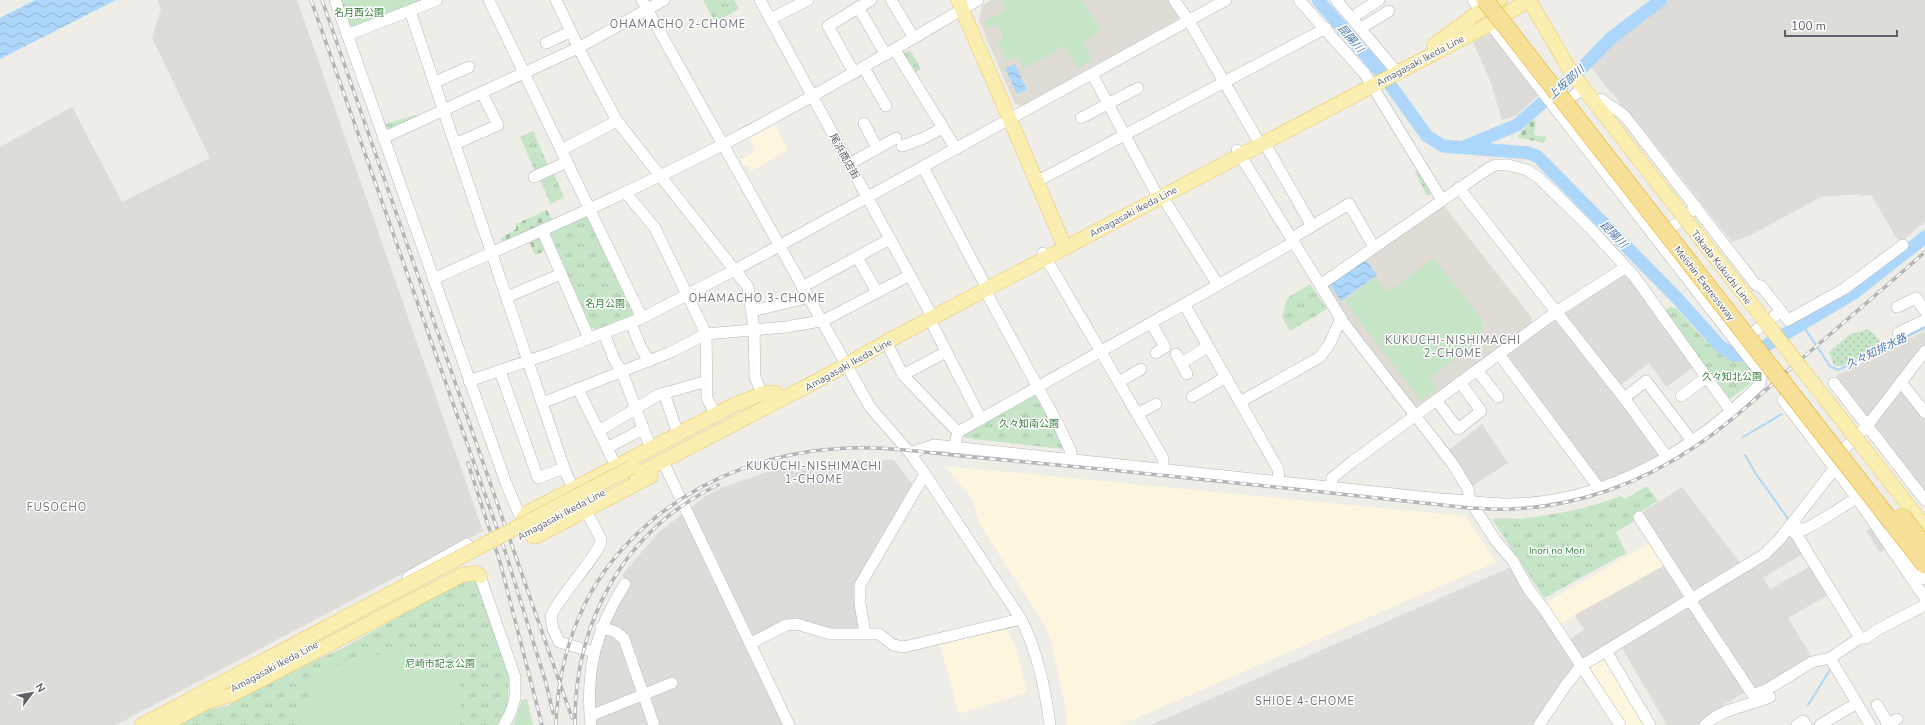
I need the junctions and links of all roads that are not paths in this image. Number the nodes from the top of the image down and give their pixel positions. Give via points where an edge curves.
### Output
1 (335, 0) edge
2 (438, 0) edge
3 (489, 0) edge
4 (556, 0) edge
5 (664, 0) edge
6 (760, 0) edge
7 (808, 0) edge
8 (871, 0) edge
9 (891, 0) edge
10 (978, 0) edge
11 (1174, 0) edge
12 (1226, 0) edge
13 (1299, 0) edge
14 (1337, 0) edge
15 (1378, 0) edge
16 (1500, 0) edge
17 (1516, 0) edge
18 (1529, 0) edge
19 (1540, 0) edge
20 (644, 4) edge
21 (1480, 4) edge
22 (960, 5) edge
23 (858, 7) junction
24 (410, 11) junction
25 (1389, 11) dead end
26 (1353, 19) junction
27 (770, 20) junction
28 (1189, 20) junction
29 (1490, 24) junction
30 (1326, 28) junction
31 (1361, 28) junction
32 (570, 32) junction
33 (347, 35) junction
34 (914, 38) junction
35 (546, 42) dead end
36 (1434, 45) junction
37 (578, 48) junction
38 (890, 52) junction
39 (469, 67) dead end
40 (859, 70) junction
41 (1394, 70) junction
42 (524, 73) junction
43 (1092, 74) junction
44 (1578, 76) junction
45 (1225, 81) junction
46 (435, 82) junction
47 (1373, 82) junction
48 (1138, 88) dead end
49 (482, 92) junction
50 (812, 96) junction
51 (1601, 99) junction
52 (1108, 104) junction
53 (886, 106) dead end
54 (1556, 110) junction
55 (444, 111) junction
56 (1081, 118) dead end
57 (1010, 120) junction
58 (617, 121) junction
59 (864, 123) dead end
60 (942, 128) junction
61 (1124, 135) junction
62 (383, 138) junction
63 (1261, 142) junction
64 (455, 144) junction
65 (723, 144) junction
66 (878, 148) junction
67 (956, 149) junction
68 (561, 150) junction
69 (1238, 153) junction
70 (567, 162) junction
71 (849, 164) junction
72 (922, 167) junction
73 (661, 176) junction
74 (534, 177) dead end
75 (1036, 182) junction
76 (1459, 188) junction
77 (1669, 191) junction
78 (625, 192) junction
79 (1159, 195) junction
80 (868, 198) junction
81 (1442, 200) junction
82 (1696, 207) junction
83 (589, 208) junction
84 (1312, 226) junction
85 (542, 230) junction
86 (890, 239) junction
87 (1657, 239) junction
88 (1293, 240) junction
89 (1064, 245) junction
90 (1903, 245) dead end
91 (780, 246) junction
92 (1374, 247) junction
93 (492, 252) junction
94 (1044, 256) junction
95 (857, 257) junction
96 (1626, 267) junction
97 (735, 270) junction
98 (561, 274) junction
99 (910, 274) junction
100 (433, 279) junction
101 (1218, 285) junction
102 (1320, 285) junction
103 (984, 287) junction
104 (804, 291) junction
105 (877, 292) junction
106 (687, 295) junction
107 (507, 297) junction
108 (1184, 304) junction
109 (1896, 307) dead end
110 (752, 311) junction
111 (1780, 311) junction
112 (1925, 311) edge
113 (1556, 312) junction
114 (930, 315) junction
115 (642, 318) junction
116 (1341, 318) junction
117 (1925, 320) edge
118 (821, 322) junction
119 (631, 323) junction
120 (1151, 323) junction
121 (754, 329) junction
122 (604, 333) junction
123 (1898, 333) dead end
124 (706, 334) junction
125 (589, 338) junction
126 (886, 342) junction
127 (1740, 346) junction
128 (1208, 347) junction
129 (1925, 351) edge
130 (946, 352) junction
131 (1100, 352) junction
132 (1156, 353) dead end
133 (1176, 354) dead end
134 (1499, 354) junction
135 (528, 361) junction
136 (649, 361) junction
137 (843, 362) junction
138 (1182, 363) junction
139 (1141, 369) dead end
140 (500, 370) junction
141 (1477, 370) junction
142 (622, 372) junction
143 (903, 374) junction
144 (1187, 374) dead end
145 (1226, 377) junction
146 (1707, 377) junction
147 (469, 381) junction
148 (707, 382) junction
149 (1119, 382) junction
150 (1460, 382) junction
151 (1901, 382) junction
152 (1834, 383) dead end
153 (1039, 387) junction
154 (578, 389) junction
155 (664, 393) junction
156 (773, 396) junction
157 (1681, 396) dead end
158 (1192, 397) dead end
159 (1498, 398) dead end
160 (1624, 398) junction
161 (1436, 400) junction
162 (1783, 400) dead end
163 (1240, 402) junction
164 (542, 403) junction
165 (1156, 404) dead end
166 (635, 408) junction
167 (1730, 410) junction
168 (1925, 413) edge
169 (1138, 414) junction
170 (716, 415) junction
171 (1415, 416) junction
172 (981, 419) junction
173 (1867, 426) junction
174 (643, 429) junction
175 (599, 431) junction
176 (958, 432) junction
177 (678, 434) junction
178 (1692, 441) junction
179 (607, 448) junction
180 (954, 448) junction
181 (651, 449) junction
182 (910, 452) junction
183 (1667, 457) junction
184 (1071, 461) junction
185 (1833, 465) junction
186 (616, 466) junction
187 (1883, 466) junction
188 (564, 468) junction
189 (666, 468) junction
190 (1163, 470) junction
191 (925, 474) junction
192 (1843, 479) junction
193 (1279, 482) junction
194 (1332, 488) junction
195 (1600, 488) junction
196 (573, 489) junction
197 (1857, 498) junction
198 (1925, 500) edge
199 (1470, 501) junction
200 (585, 511) junction
201 (1925, 512) edge
202 (1639, 517) dead end
203 (523, 518) junction
204 (1789, 527) junction
205 (1925, 527) edge
206 (467, 544) dead end
207 (1925, 546) edge
208 (1925, 566) edge
209 (480, 576) joint
210 (408, 577) junction
211 (1925, 579) edge
212 (625, 584) dead end
213 (1925, 598) edge
214 (419, 599) junction
215 (1691, 600) junction
216 (1925, 605) edge
217 (1021, 619) junction
218 (601, 627) junction
219 (865, 633) junction
220 (1860, 638) junction
221 (751, 643) junction
222 (1606, 651) junction
223 (594, 652) junction
224 (1831, 660) junction
225 (1581, 666) junction
226 (672, 683) dead end
227 (209, 695) junction
228 (644, 695) junction
229 (1770, 697) dead end
230 (1756, 699) junction
231 (1857, 703) junction
232 (1877, 705) dead end
233 (591, 720) edge
234 (1891, 723) edge
235 (1708, 724) edge
236 (142, 725) edge
237 (164, 725) edge
238 (504, 725) edge
239 (654, 725) edge
240 (789, 725) edge
241 (1050, 725) edge
242 (1539, 725) edge
243 (1620, 725) edge
244 (1650, 725) edge
245 (1797, 725) edge
246 (1806, 725) edge
247 (1820, 725) edge
248 (1870, 725) edge

1 - 33 street
2 - 24 street
3 - 42 street
4 - 32 street
5 - 20 street
6 - 27 street, 尾浜商店街
7 - 27 street
8 - 23 street
9 - 34 street
10 - 22 street
11 - 28 street
12 - 28 street
13 - 30 street
14 - 26 street
15 - 26 street
16 - 21 main road, Amagasaki Ikeda Line
16 - 207 highway, Meishin Expressway, bridge
17 - 36 main road, Amagasaki Ikeda Line
18 - 29 main road, Amagasaki Ikeda Line
18 - 44 main road, Takada Kukuchi Line
19 - 44 main road, Takada Kukuchi Line
20 - 37 street
20 - 65 street
21 - 36 main road, Amagasaki Ikeda Line
21 - 208 highway, Meishin Expressway, bridge
22 - 34 street
22 - 57 main road
23 - 38 street
23 - 40 street via 828,26
24 - 33 street
24 - 46 street
25 - 31 street
26 - 31 street
27 - 50 street, 尾浜商店街
28 - 43 street
28 - 45 street
29 - 41 main road, Amagasaki Ikeda Line
29 - 54 street
30 - 45 street
30 - 47 street
31 - 41 street
32 - 35 street
32 - 37 street
33 - 62 street
34 - 38 street
36 - 41 main road, Amagasaki Ikeda Line
37 - 42 street
37 - 58 street
38 - 40 street
38 - 60 street
39 - 46 street
40 - 50 street
40 - 53 street
41 - 47 main road, Amagasaki Ikeda Line
42 - 49 street
42 - 68 street
43 - 52 street
43 - 57 street
44 - 51 main road, Takada Kukuchi Line
44 - 54 street
44 - 77 main road, Takada Kukuchi Line
45 - 61 street
45 - 63 street
46 - 55 street
47 - 63 main road, Amagasaki Ikeda Line
47 - 81 street
48 - 52 street
49 - 55 street
49 - 64 street via 498,125
50 - 65 street
50 - 71 street, 尾浜商店街
51 - 77 main road, Takada Kukuchi Line
51 - 82 street via 1624,116
52 - 56 street
52 - 61 street
54 - 87 street
55 - 62 street
55 - 64 street
57 - 67 street
57 - 75 main road
58 - 68 street
58 - 73 street
59 - 66 street
60 - 66 street via 924,138
60 - 67 street
61 - 75 street
61 - 79 street
62 - 100 street
63 - 69 main road, Amagasaki Ikeda Line
63 - 84 street
64 - 93 street
65 - 73 street
65 - 91 street
66 - 71 street
67 - 72 street
68 - 70 street
69 - 79 main road, Amagasaki Ikeda Line
69 - 88 street
70 - 74 street
70 - 83 street
71 - 80 street, 尾浜商店街
72 - 80 street
72 - 103 street
73 - 78 street
73 - 97 street
75 - 89 main road
76 - 81 street
76 - 96 street via 1496,165 1527,170 1565,203
76 - 113 street
77 - 187 main road, Takada Kukuchi Line, bridge
78 - 83 street
78 - 106 street via 655,228
79 - 89 main road, Amagasaki Ikeda Line
79 - 101 street
80 - 86 street, 尾浜商店街
80 - 91 street
81 - 92 street
82 - 87 street
82 - 111 street via 1756,285 1762,286
83 - 85 street
83 - 115 street
84 - 88 street
84 - 92 street via 1349,204
85 - 93 street
85 - 98 street
86 - 95 street
86 - 99 street, 尾浜商店街
87 - 127 street
88 - 101 street
88 - 102 street
89 - 94 main road, Amagasaki Ikeda Line
90 - 111 street via 1844,289 1794,317 1788,320
91 - 97 street
91 - 104 street
92 - 102 street
93 - 100 street
93 - 107 street
94 - 103 main road, Amagasaki Ikeda Line
94 - 131 street
95 - 104 street
95 - 105 street
96 - 113 street
96 - 146 street
97 - 106 street
97 - 110 street via 749,288
98 - 107 street
98 - 125 street
99 - 105 street
99 - 114 street, 尾浜商店街
100 - 147 street
101 - 108 street
102 - 116 street
103 - 114 main road, Amagasaki Ikeda Line
103 - 153 street
104 - 110 street via 802,298
104 - 118 street
105 - 118 street
106 - 115 street
106 - 124 street
107 - 135 street
108 - 120 street
108 - 128 street
109 - 112 street via 1916,298
110 - 121 street
111 - 127 street
113 - 134 street
113 - 160 street
114 - 126 main road, Amagasaki Ikeda Line
114 - 130 street, 尾浜商店街
114 - 137 main road, Amagasaki Ikeda Line
115 - 119 street
116 - 163 street via 1330,343 1320,357
116 - 171 street
117 - 123 street
118 - 121 street
118 - 137 street
119 - 122 street
119 - 136 street
120 - 131 street
120 - 132 street via 1165,347
121 - 124 street
121 - 156 street via 755,377
122 - 125 street
122 - 142 street
124 - 136 street
124 - 148 street
125 - 135 street
126 - 137 main road, Amagasaki Ikeda Line
126 - 143 street
127 - 167 street via 1760,374 1761,380
128 - 138 street
128 - 145 street
129 - 151 street
130 - 143 street
130 - 172 street, 尾浜商店街
131 - 149 street
131 - 153 street
133 - 138 street
134 - 141 street
134 - 195 street
135 - 140 street
135 - 164 street
136 - 142 street
137 - 156 main road, Amagasaki Ikeda Line
137 - 182 street via 870,407
138 - 144 street
139 - 149 street
140 - 147 street
140 - 188 street via 538,478
141 - 150 street
141 - 159 street
142 - 154 street
142 - 166 street
143 - 176 street
145 - 158 street
145 - 163 street
146 - 157 street
146 - 167 street
147 - 203 street via 506,483
148 - 155 street
148 - 170 street via 708,400
149 - 169 street
150 - 161 street
150 - 161 street via 1482,411 1458,429
151 - 168 street
151 - 173 street
152 - 173 street
153 - 172 street
153 - 184 street via 1071,452
154 - 164 street
154 - 175 street
155 - 166 street
155 - 177 street
156 - 170 main road
156 - 189 main road via 767,413
156 - 227 main road, Amagasaki Ikeda Line
160 - 178 street via 1646,381
160 - 183 street
161 - 171 street
162 - 185 street
163 - 193 street via 1278,469
164 - 188 street
165 - 169 street
166 - 174 street
166 - 175 street
167 - 178 street
169 - 190 street via 1163,458
170 - 177 main road
171 - 194 street via 1332,478
171 - 199 street via 1452,464 1468,489
172 - 176 street
173 - 185 street
173 - 198 street
174 - 179 street
174 - 181 street
175 - 179 street
176 - 180 street
177 - 181 main road
178 - 183 street
179 - 186 street
180 - 182 street via 934,445
180 - 184 street
181 - 186 main road
182 - 191 street
183 - 195 street
184 - 190 street
185 - 192 street
185 - 204 street
186 - 196 main road
187 - 201 main road, Takada Kukuchi Line
187 - 205 main road, Takada Kukuchi Line
188 - 196 street
189 - 200 main road
189 - 221 street
190 - 193 street
191 - 217 street
191 - 219 street via 860,585
192 - 197 street
192 - 211 street via 1860,495
193 - 194 street
194 - 199 street
195 - 199 street via 1569,496 1510,504
196 - 200 street
196 - 203 main road via 527,513
197 - 204 street via 1803,530
197 - 213 street
199 - 225 street via 1496,541 1513,561
200 - 203 main road via 537,536 532,536
200 - 223 street via 589,513 602,544 556,607 551,620 559,642
202 - 215 street
204 - 215 street via 1765,554
204 - 220 street via 1796,534
206 - 210 street
209 - 214 main road via 468,573
209 - 238 street via 515,677 515,698
210 - 214 main road
210 - 227 main road via 233,670
212 - 218 street
214 - 227 main road via 232,694
215 - 222 street
215 - 230 street
216 - 220 street via 1866,638
217 - 219 street via 904,647 893,645 879,634
217 - 241 street via 1039,663
218 - 223 street
218 - 228 street via 622,635
219 - 221 street via 830,634 792,624
220 - 224 street
221 - 240 street
222 - 225 street
222 - 244 street
223 - 233 street via 589,681
224 - 230 street via 1812,662
224 - 231 street
225 - 242 street
225 - 243 street
226 - 228 street
227 - 236 main road, Amagasaki Ikeda Line
227 - 237 main road, Amagasaki Ikeda Line
228 - 233 street
228 - 239 street
229 - 230 street
230 - 235 street via 1734,704
231 - 247 street
231 - 248 street
232 - 234 street
245 - 246 street via 1803,721

